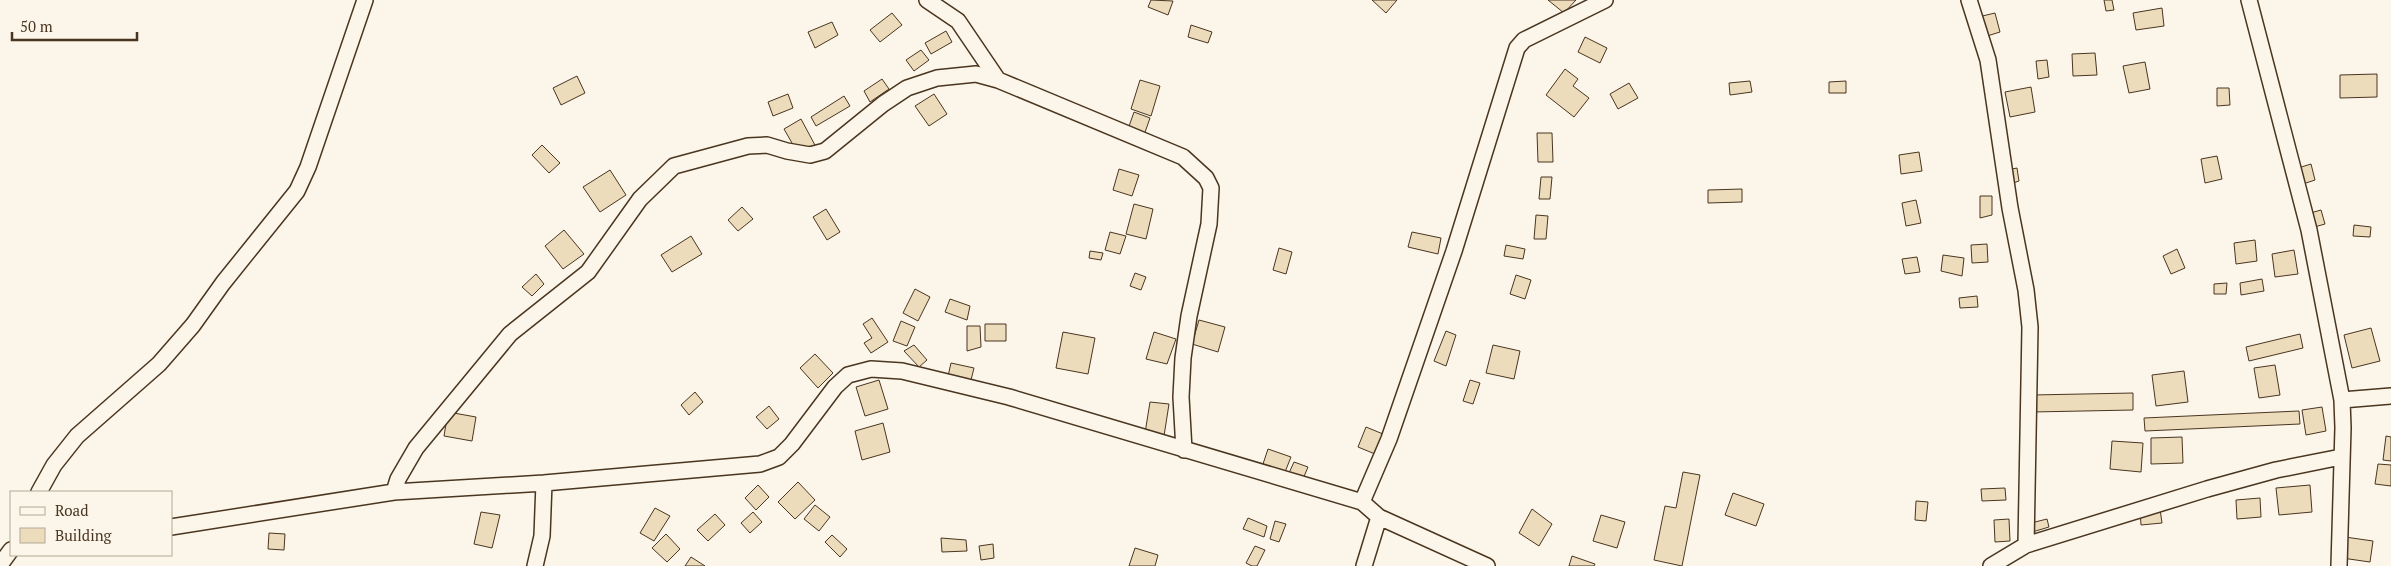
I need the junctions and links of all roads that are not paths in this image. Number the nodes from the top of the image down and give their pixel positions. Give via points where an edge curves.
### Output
1 (365, 0) edge
2 (927, 0) edge
3 (1604, 0) edge
4 (1968, 0) edge
5 (2249, 0) edge
6 (998, 80) junction
7 (2391, 396) edge
8 (2342, 400) junction
9 (1184, 450) junction
10 (2342, 457) junction
11 (544, 483) junction
12 (40, 491) edge
13 (394, 492) junction
14 (1362, 502) junction
15 (1379, 517) junction
16 (172, 527) edge
17 (2026, 545) junction
18 (10, 551) edge
19 (0, 566) edge
20 (535, 566) edge
21 (1364, 566) edge
22 (1486, 566) edge
23 (1991, 566) edge
24 (2339, 566) edge

1 - 12 street via 308,167 297,190 159,364 77,436 54,465
2 - 6 street via 958,21
3 - 14 street via 1524,40 1517,48 1454,251 1389,439
4 - 17 street via 1988,60 2029,318
5 - 8 street via 2310,230
6 - 9 street via 1183,157 1206,178 1211,188 1209,224 1183,358
6 - 13 street via 976,74 936,78 907,88 825,151 818,153 810,155 767,145 748,146 674,166 640,199 588,272 510,334 416,448
7 - 8 street
8 - 10 street
9 - 11 street via 1009,397 902,371 871,369 848,376 835,387 792,444 778,457 760,464
9 - 14 street
10 - 17 street via 2276,470 2207,489
10 - 24 street
11 - 13 street
11 - 20 street via 542,536
13 - 16 street
14 - 15 street
15 - 21 street
15 - 22 street
17 - 23 street
18 - 19 street

